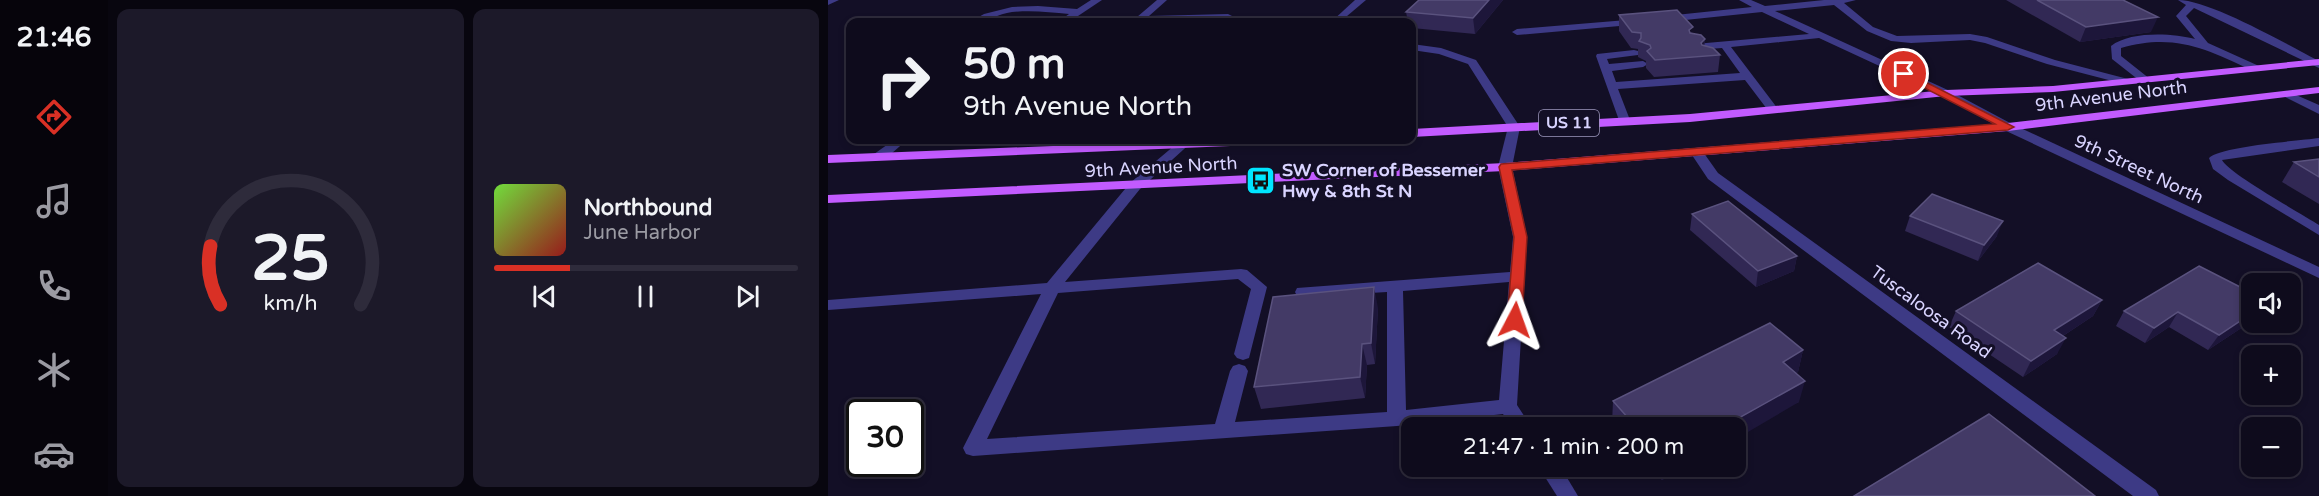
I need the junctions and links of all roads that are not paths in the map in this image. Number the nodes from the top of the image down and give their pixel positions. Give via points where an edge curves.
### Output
1 (834, 0) edge
2 (1097, 0) edge
3 (1162, 0) edge
4 (1361, 0) edge
5 (1744, 0) edge
6 (1851, 0) edge
7 (2183, 0) edge
8 (1835, 1) edge
9 (828, 2) edge
10 (2193, 4) junction
11 (1760, 8) junction
12 (1078, 12) junction
13 (982, 18) edge
14 (1069, 18) edge
15 (1141, 18) edge
16 (1184, 18) edge
17 (1230, 18) edge
18 (1340, 18) edge
19 (1517, 32) dead end
20 (1820, 35) junction
21 (2203, 43) junction
22 (1724, 44) junction
23 (1695, 47) edge
24 (1416, 48) edge
25 (1634, 53) edge
26 (2318, 63) edge
27 (1643, 64) edge
28 (1605, 68) junction
29 (2255, 68) junction
30 (1748, 76) junction
31 (2144, 80) junction
32 (2124, 81) junction
33 (1611, 86) junction
34 (2319, 90) edge
35 (1946, 93) junction
36 (2287, 94) junction
37 (2319, 110) edge
38 (1774, 111) junction
39 (1624, 120) junction
40 (1514, 127) junction
41 (2008, 127) junction
42 (1416, 133) edge
43 (2319, 142) edge
44 (896, 144) edge
45 (1144, 144) edge
46 (1183, 144) edge
47 (1696, 152) junction
48 (879, 157) junction
49 (828, 159) edge
50 (1505, 167) junction
51 (1135, 186) junction
52 (828, 199) edge
53 (2319, 231) edge
54 (2319, 273) edge
55 (1518, 276) junction
56 (1395, 286) junction
57 (1052, 288) junction
58 (1303, 292) edge
59 (828, 305) edge
60 (1508, 406) junction
61 (1516, 417) edge
62 (1398, 419) junction
63 (1223, 430) junction
64 (1555, 477) edge
65 (1568, 496) edge
66 (2149, 496) edge

1 - 9 street
2 - 12 street
3 - 15 street
4 - 18 street
5 - 11 street, 9th Street North
6 - 8 street
7 - 10 street
8 - 11 street
8 - 32 street via 1870,29 1894,39 1988,40
10 - 21 street via 2181,16
10 - 26 street
11 - 19 street via 1734,14
11 - 20 street, 9th Street North
12 - 13 street via 1036,7 1011,9
12 - 14 street
16 - 17 street
20 - 22 street
20 - 35 street, 9th Street North
21 - 29 street
21 - 31 street via 2174,38 2133,40 2116,46 2115,57
22 - 23 street
22 - 30 street via 1730,58
24 - 40 street via 1472,62
25 - 28 street via 1601,56
26 - 29 main road, 9th Avenue North / US 11
27 - 28 street
28 - 33 street
29 - 31 main road, 9th Avenue North / US 11
30 - 33 street
30 - 38 street
31 - 32 main road, 9th Avenue North / US 11
32 - 35 main road, 9th Avenue North / US 11
33 - 39 street
34 - 36 main road, 9th Avenue North / US 11
35 - 38 main road, 9th Avenue North / US 11
35 - 41 street, 9th Street North
36 - 37 street
36 - 41 main road, 9th Avenue North / US 11
38 - 39 main road, 9th Avenue North / US 11
39 - 40 main road, 9th Avenue North / US 11
40 - 42 main road, 9th Avenue North / US 11
40 - 50 street
41 - 47 main road, 9th Avenue North / US 11
41 - 54 street, 9th Street North
43 - 53 street via 2216,158 2218,166 2233,177
44 - 48 street
45 - 48 main road, 9th Avenue North
46 - 51 street
47 - 50 main road, 9th Avenue North / US 11
47 - 66 street, Tuscaloosa Road via 1713,176
48 - 49 main road, 9th Avenue North
50 - 51 main road, 9th Avenue North / US 11
50 - 55 street via 1520,237
51 - 52 main road, 9th Avenue North / US 11
51 - 57 street
55 - 56 street
55 - 60 street
56 - 58 street
56 - 62 street
57 - 59 street
57 - 63 street via 1241,274 1259,287
57 - 63 street via 973,448
60 - 61 street
60 - 62 street
62 - 63 street
64 - 65 street

